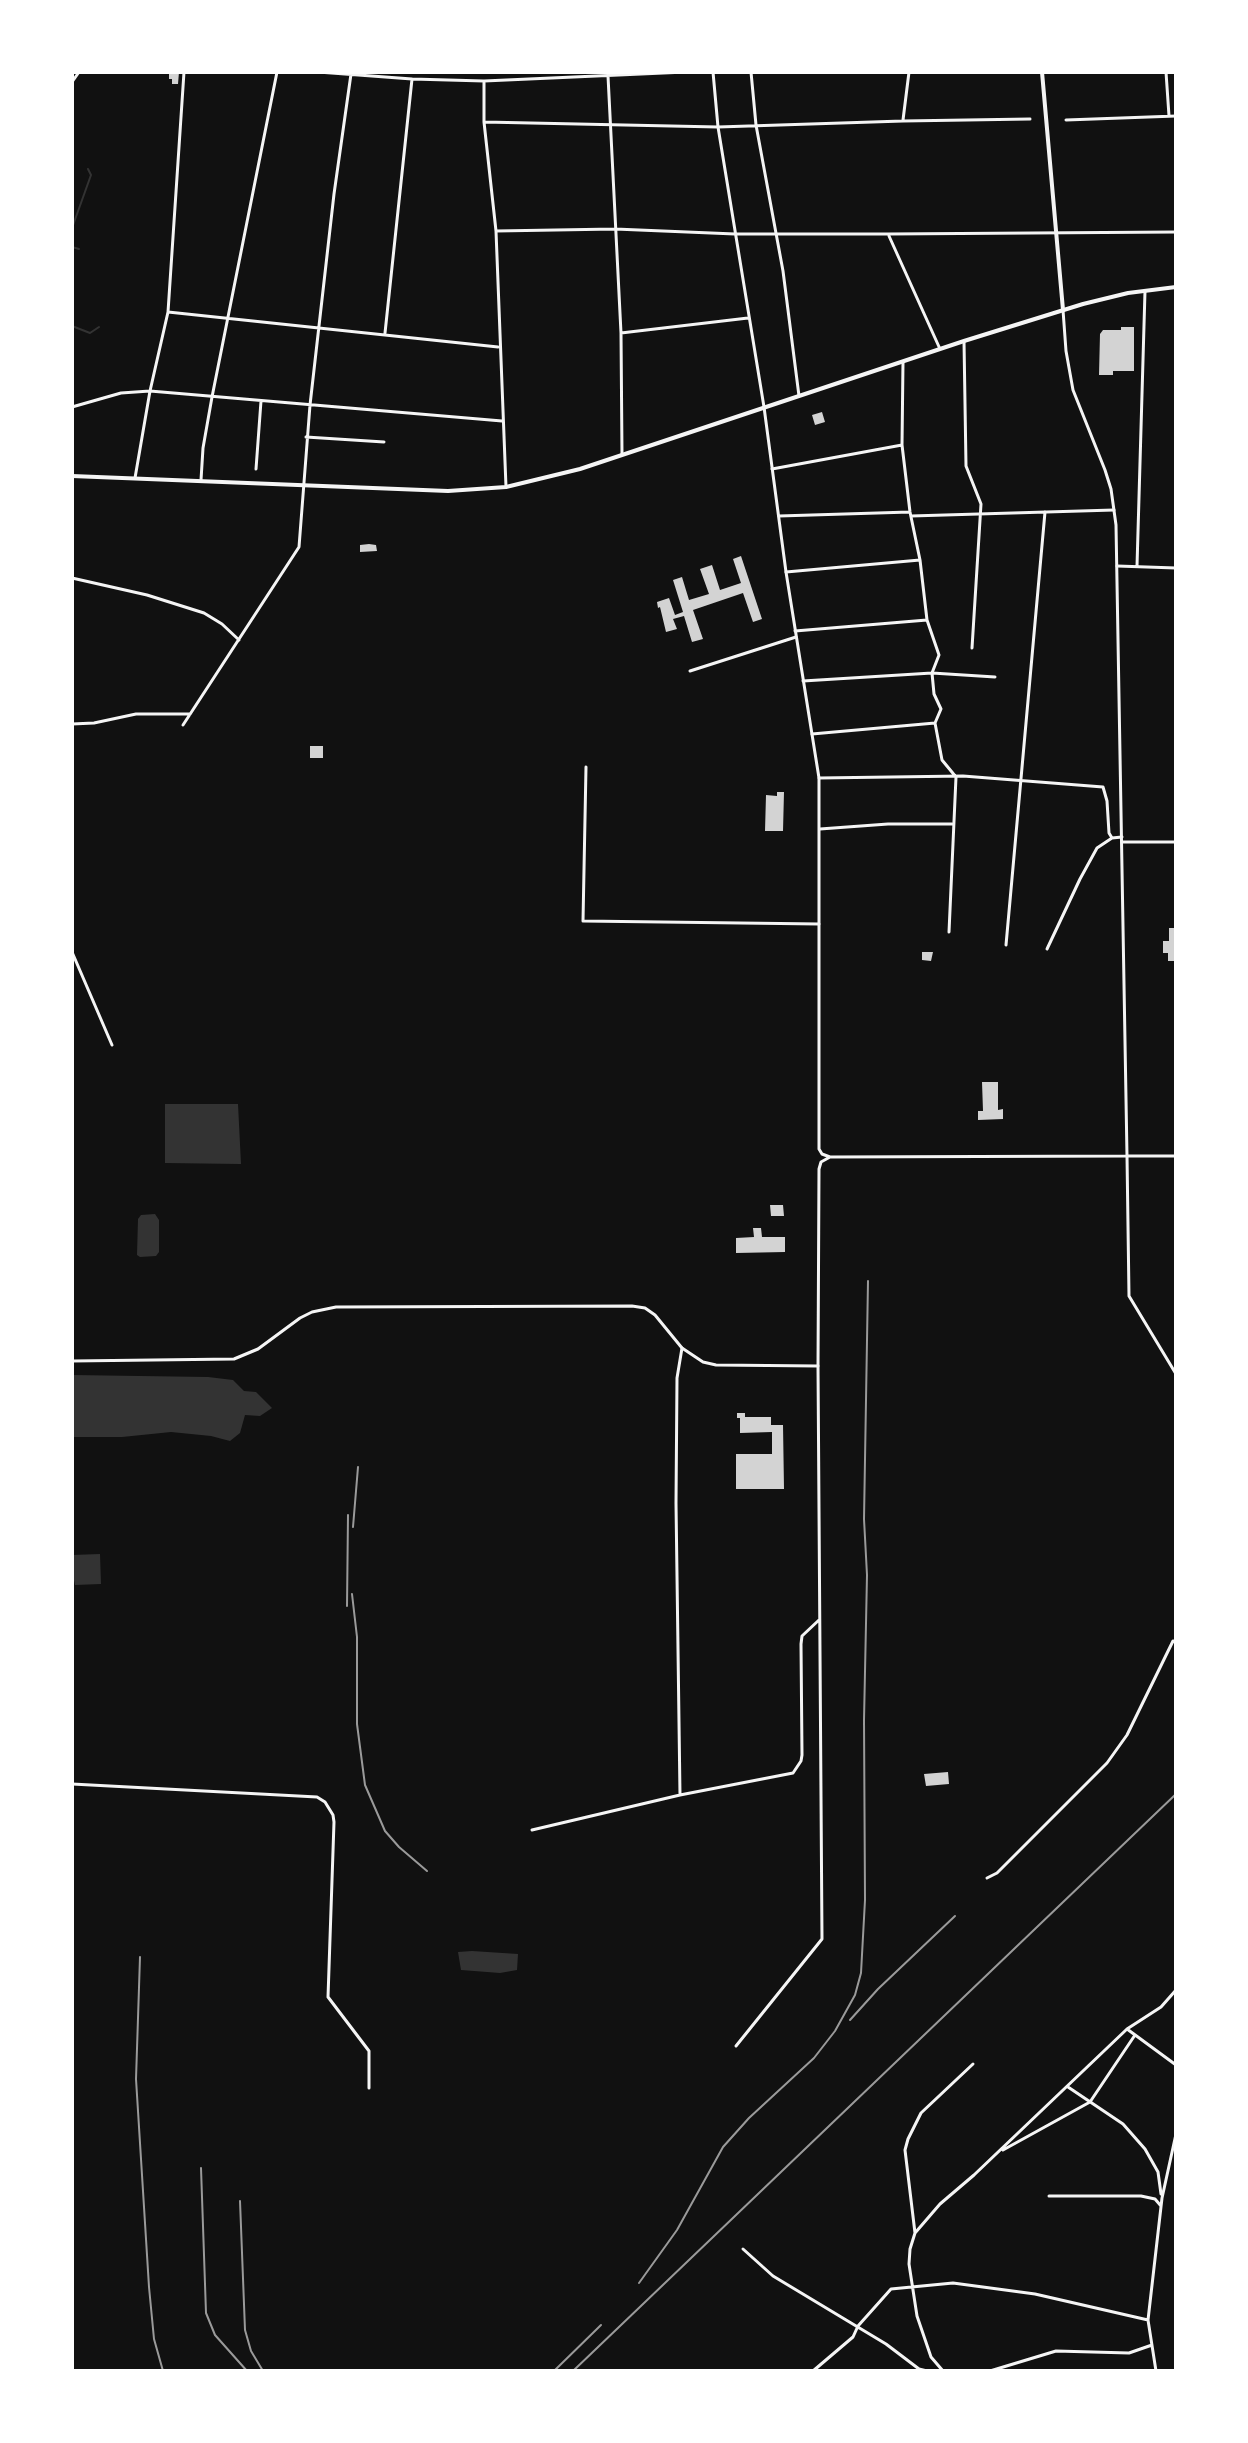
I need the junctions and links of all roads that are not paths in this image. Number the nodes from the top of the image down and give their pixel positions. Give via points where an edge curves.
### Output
1 (79, 72) edge
2 (184, 72) edge
3 (277, 72) edge
4 (318, 72) edge
5 (686, 72) edge
6 (713, 72) edge
7 (751, 72) edge
8 (909, 72) edge
9 (1042, 72) edge
10 (1166, 72) edge
11 (351, 74) junction
12 (608, 76) junction
13 (412, 79) junction
14 (484, 81) junction
15 (72, 82) edge
16 (1176, 116) edge
17 (1169, 117) junction
18 (1030, 119) dead end
19 (1066, 120) dead end
20 (903, 121) junction
21 (484, 122) junction
22 (609, 125) junction
23 (756, 125) junction
24 (718, 127) junction
25 (615, 229) junction
26 (496, 231) junction
27 (1056, 232) junction
28 (1176, 232) edge
29 (735, 234) junction
30 (774, 234) junction
31 (888, 234) junction
32 (1176, 287) edge
33 (1145, 291) junction
34 (1063, 310) junction
35 (168, 312) junction
36 (228, 317) junction
37 (748, 318) junction
38 (320, 326) junction
39 (385, 333) junction
40 (621, 333) junction
41 (964, 341) junction
42 (500, 347) junction
43 (940, 349) junction
44 (903, 362) junction
45 (150, 391) junction
46 (799, 396) junction
47 (212, 397) junction
48 (261, 401) junction
49 (310, 405) junction
50 (72, 407) edge
51 (764, 407) junction
52 (502, 421) junction
53 (306, 437) junction
54 (384, 442) dead end
55 (902, 445) junction
56 (622, 454) junction
57 (256, 469) dead end
58 (772, 469) junction
59 (72, 476) edge
60 (135, 478) junction
61 (201, 480) junction
62 (303, 484) junction
63 (506, 487) junction
64 (1114, 510) junction
65 (1045, 512) junction
66 (980, 513) junction
67 (910, 514) junction
68 (779, 516) junction
69 (920, 560) junction
70 (1117, 566) junction
71 (1137, 566) junction
72 (1176, 568) edge
73 (786, 572) junction
74 (72, 578) edge
75 (927, 620) junction
76 (795, 631) junction
77 (796, 637) junction
78 (239, 640) junction
79 (972, 648) dead end
80 (690, 671) dead end
81 (932, 673) junction
82 (995, 677) dead end
83 (803, 681) junction
84 (190, 714) junction
85 (935, 723) junction
86 (72, 724) edge
87 (183, 725) dead end
88 (812, 734) junction
89 (586, 767) dead end
90 (956, 777) junction
91 (819, 778) junction
92 (1022, 781) junction
93 (953, 824) junction
94 (820, 829) junction
95 (1112, 838) junction
96 (1122, 840) junction
97 (1176, 842) edge
98 (819, 924) junction
99 (949, 932) dead end
100 (1006, 945) dead end
101 (1047, 949) dead end
102 (72, 952) edge
103 (112, 1045) dead end
104 (1127, 1156) junction
105 (1176, 1156) edge
106 (830, 1157) junction
107 (682, 1348) junction
108 (72, 1361) edge
109 (818, 1366) junction
110 (1176, 1374) edge
111 (819, 1620) junction
112 (1176, 1642) edge
113 (72, 1784) edge
114 (680, 1795) junction
115 (532, 1830) dead end
116 (987, 1878) dead end
117 (1176, 1990) edge
118 (1127, 2029) junction
119 (1135, 2035) junction
120 (736, 2046) dead end
121 (973, 2064) dead end
122 (1176, 2065) edge
123 (1067, 2087) junction
124 (369, 2088) dead end
125 (1090, 2102) junction
126 (1176, 2134) edge
127 (997, 2154) junction
128 (1049, 2196) dead end
129 (1162, 2198) junction
130 (1161, 2206) junction
131 (915, 2233) junction
132 (743, 2249) dead end
133 (912, 2288) junction
134 (1148, 2320) junction
135 (858, 2326) junction
136 (1152, 2345) junction
137 (813, 2371) edge
138 (927, 2371) edge
139 (943, 2371) edge
140 (990, 2371) edge
141 (1156, 2371) edge

1 - 15 street
2 - 35 street
3 - 36 street
4 - 11 street
5 - 12 street
6 - 24 street
7 - 23 street
8 - 20 street
9 - 27 main road
10 - 17 street
11 - 13 street
11 - 38 street
12 - 14 street
12 - 22 street
13 - 14 street
13 - 39 street
14 - 21 street
16 - 17 street
17 - 19 street
18 - 20 street
20 - 23 street
21 - 22 street
21 - 26 street
22 - 24 street
22 - 25 street
23 - 24 street
23 - 30 street
24 - 29 street
25 - 26 street
25 - 29 street
25 - 40 street
26 - 42 street
27 - 28 street
27 - 31 street
27 - 34 main road
29 - 30 street
29 - 37 street
30 - 31 street
30 - 46 street
31 - 43 street
32 - 33 main road
33 - 34 main road
33 - 71 street
34 - 41 main road
34 - 64 street via 1073,390 1100,454
35 - 36 street
35 - 45 street
36 - 38 street
36 - 47 street
37 - 40 street
37 - 51 street
38 - 39 street
38 - 49 street
39 - 42 street
40 - 56 street
41 - 43 main road
41 - 66 street via 966,466
42 - 52 street
43 - 44 main road
44 - 46 main road
44 - 55 street
45 - 47 street
45 - 50 street
45 - 60 street
46 - 51 main road
47 - 48 street
47 - 61 street
48 - 49 street
48 - 57 street
49 - 52 street
49 - 53 street
51 - 56 main road
51 - 58 street
52 - 63 street
53 - 54 street
53 - 62 street
55 - 58 street
55 - 67 street
56 - 63 main road
58 - 68 street
59 - 60 main road
60 - 61 main road
61 - 62 main road
62 - 63 main road via 448,491
62 - 78 street via 299,547
64 - 65 street
64 - 70 street
65 - 66 street
65 - 92 street
66 - 67 street
66 - 79 street
67 - 68 street
67 - 69 street
68 - 73 street
69 - 73 street
69 - 75 street
70 - 71 street
70 - 96 street
71 - 72 street
73 - 76 street
74 - 78 street via 204,613
75 - 76 street
75 - 81 street via 939,655
76 - 77 street
77 - 80 street
77 - 83 street
78 - 84 street
81 - 82 street
81 - 83 street
81 - 85 street via 941,709
83 - 88 street
84 - 86 street via 136,714
84 - 87 street
85 - 88 street
85 - 90 street via 942,760
88 - 91 street
89 - 98 street via 583,921
90 - 91 street
90 - 92 street
90 - 93 street
91 - 94 street
92 - 95 street via 1103,787
92 - 100 street
93 - 94 street
93 - 99 street
94 - 98 street
95 - 96 street
95 - 101 street via 1097,848
96 - 97 street
96 - 104 street
98 - 106 street via 818,1141 822,1154
102 - 103 street
104 - 105 street
104 - 106 street
104 - 110 street via 1129,1296
106 - 109 street via 819,1169
107 - 108 street via 655,1315 632,1306 336,1307 300,1318 258,1349 234,1359
107 - 109 street via 716,1365
107 - 114 street via 676,1487
109 - 111 street
111 - 114 street via 802,1636 802,1755 797,1768 786,1776
111 - 120 street via 822,1939
112 - 116 street via 1107,1763
113 - 124 street via 317,1797 325,1802 334,1822 328,1997 369,2051
114 - 115 street
117 - 118 street
118 - 119 street
118 - 123 street
119 - 122 street
119 - 125 street
121 - 131 street via 921,2113 908,2139
123 - 125 street
123 - 127 street
125 - 127 street
125 - 129 street via 1123,2124 1145,2149 1158,2172
126 - 129 street
127 - 131 street
128 - 130 street via 1141,2196
129 - 130 street
130 - 134 street
131 - 133 street via 910,2249
132 - 135 street via 773,2276
133 - 134 street via 953,2283 1035,2294
133 - 135 street via 891,2289
133 - 139 street via 931,2357
134 - 136 street
135 - 137 street via 853,2337
135 - 138 street
136 - 140 street via 1129,2353 1056,2351
136 - 141 street

